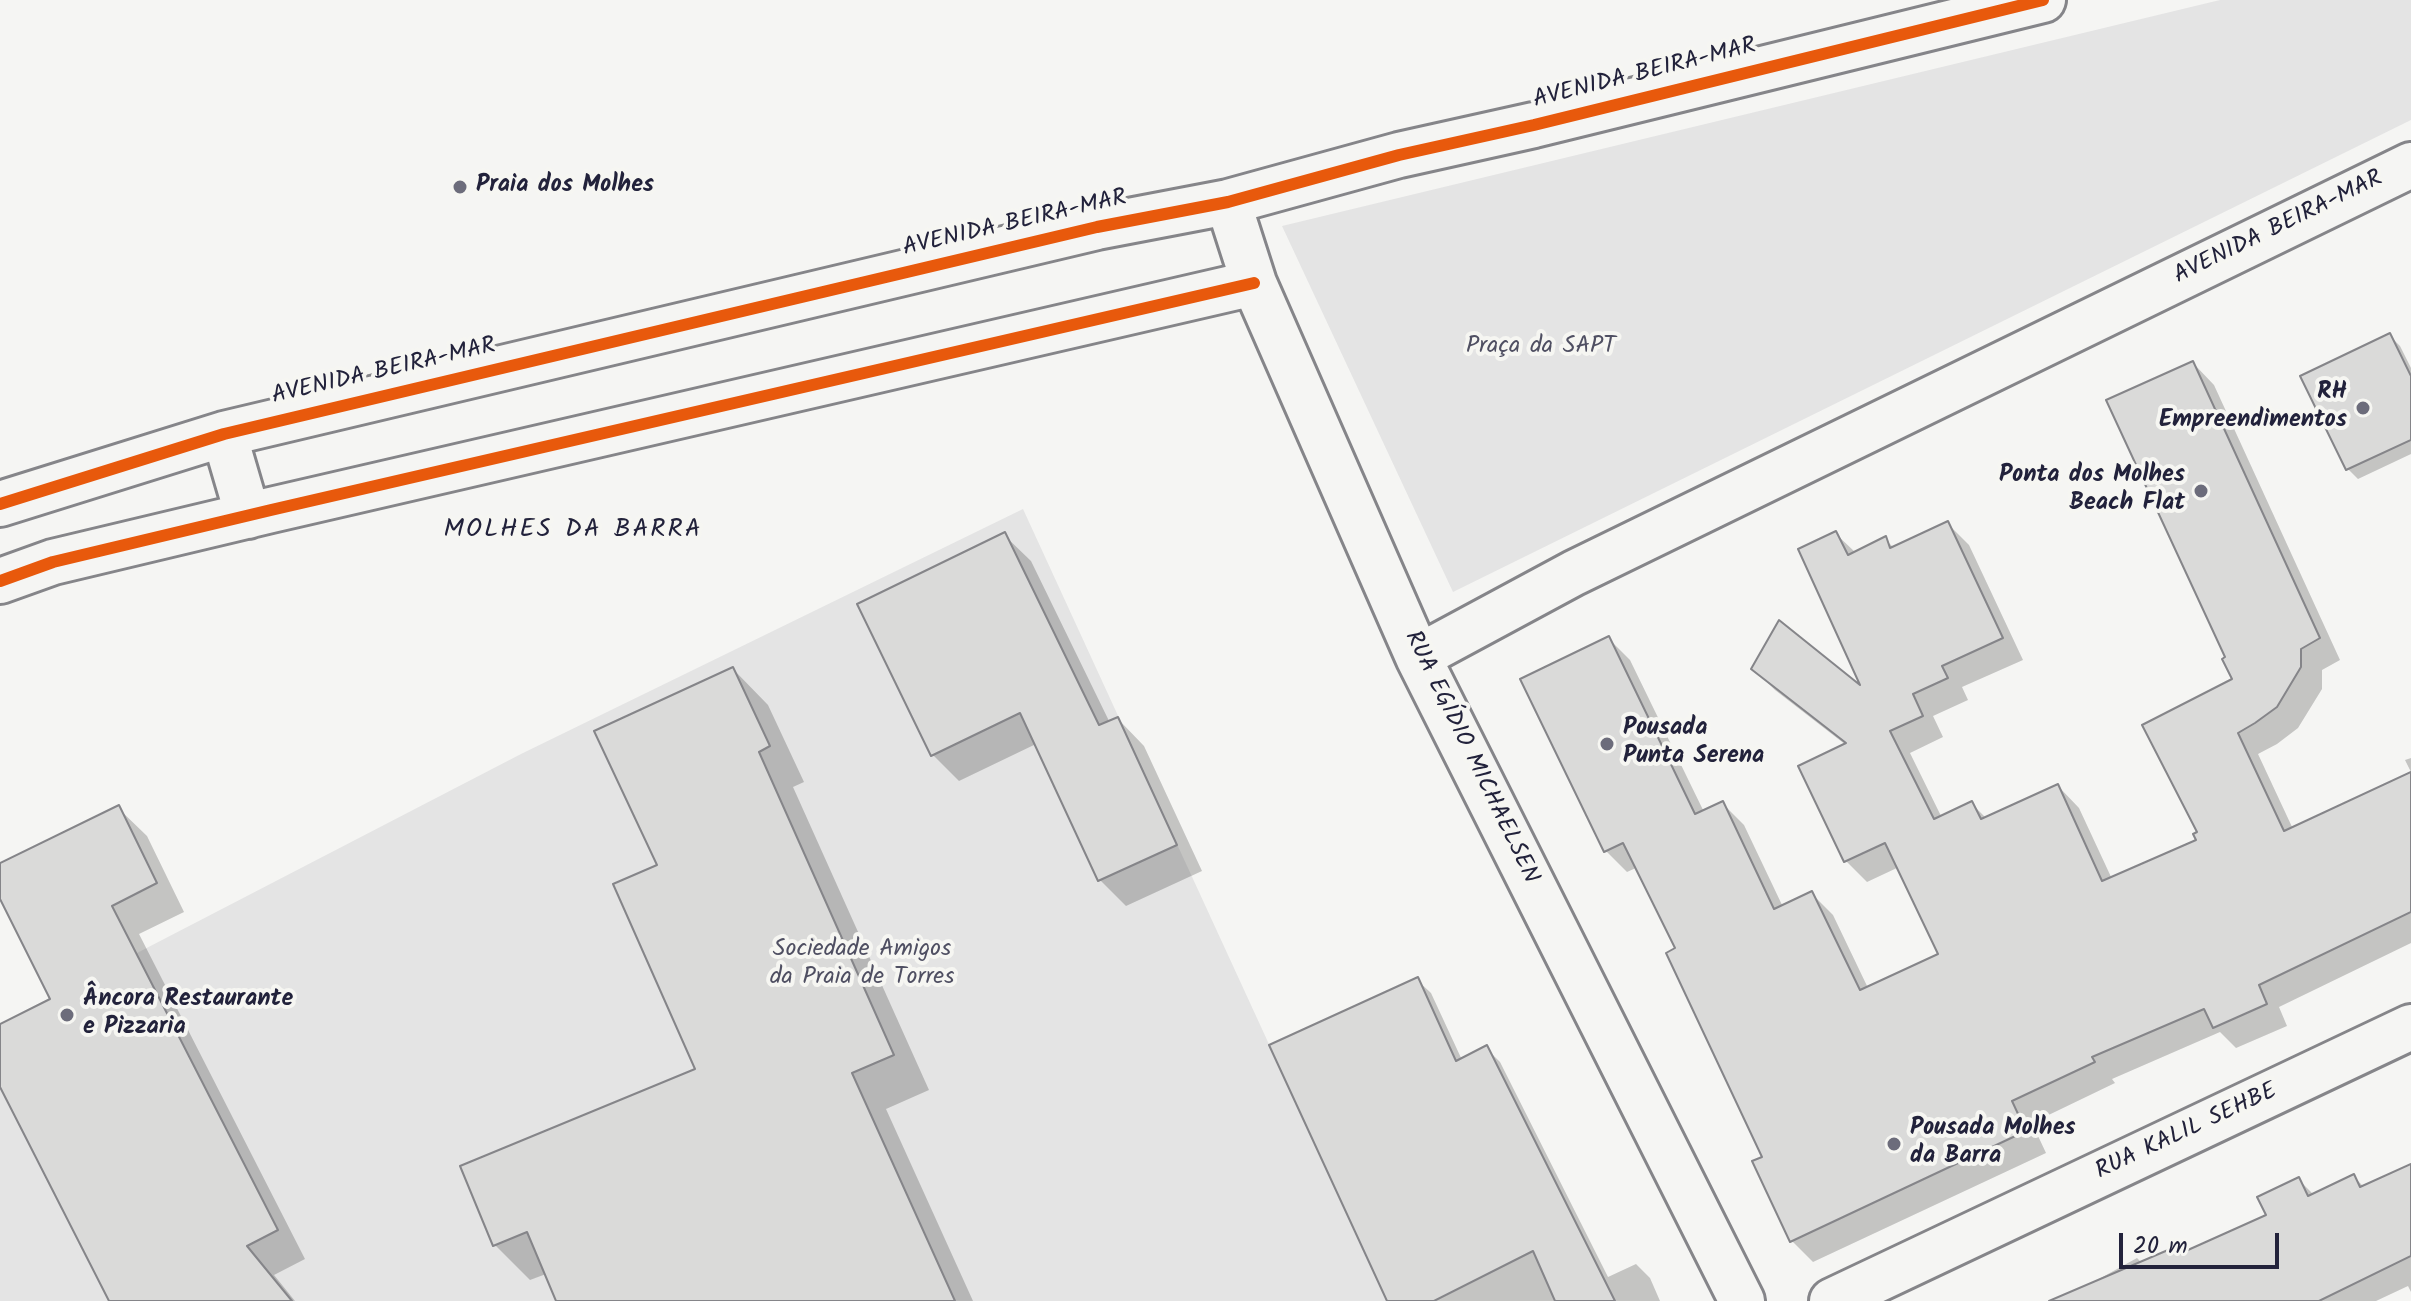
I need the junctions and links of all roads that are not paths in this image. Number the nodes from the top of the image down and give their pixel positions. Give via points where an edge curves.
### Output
1 (2043, 0) edge
2 (2411, 165) edge
3 (1228, 202) junction
4 (1254, 283) junction
5 (224, 434) junction
6 (0, 504) edge
7 (248, 516) junction
8 (0, 581) edge
9 (1418, 657) junction
10 (2411, 1027) edge
11 (1742, 1301) edge
12 (1832, 1301) edge

1 - 3 street, AVENIDA BEIRA-MAR via 1399,155
2 - 9 street, AVENIDA BEIRA-MAR via 1602,559
3 - 4 street, RUA EGÍDIO MICHAELSEN
3 - 5 street, AVENIDA BEIRA-MAR via 1082,230
4 - 7 street
4 - 9 street, RUA EGÍDIO MICHAELSEN
5 - 6 street, AVENIDA BEIRA-MAR
5 - 7 street
7 - 8 street via 53,562
9 - 11 street, RUA EGÍDIO MICHAELSEN
10 - 12 street, RUA KALIL SEHBE

